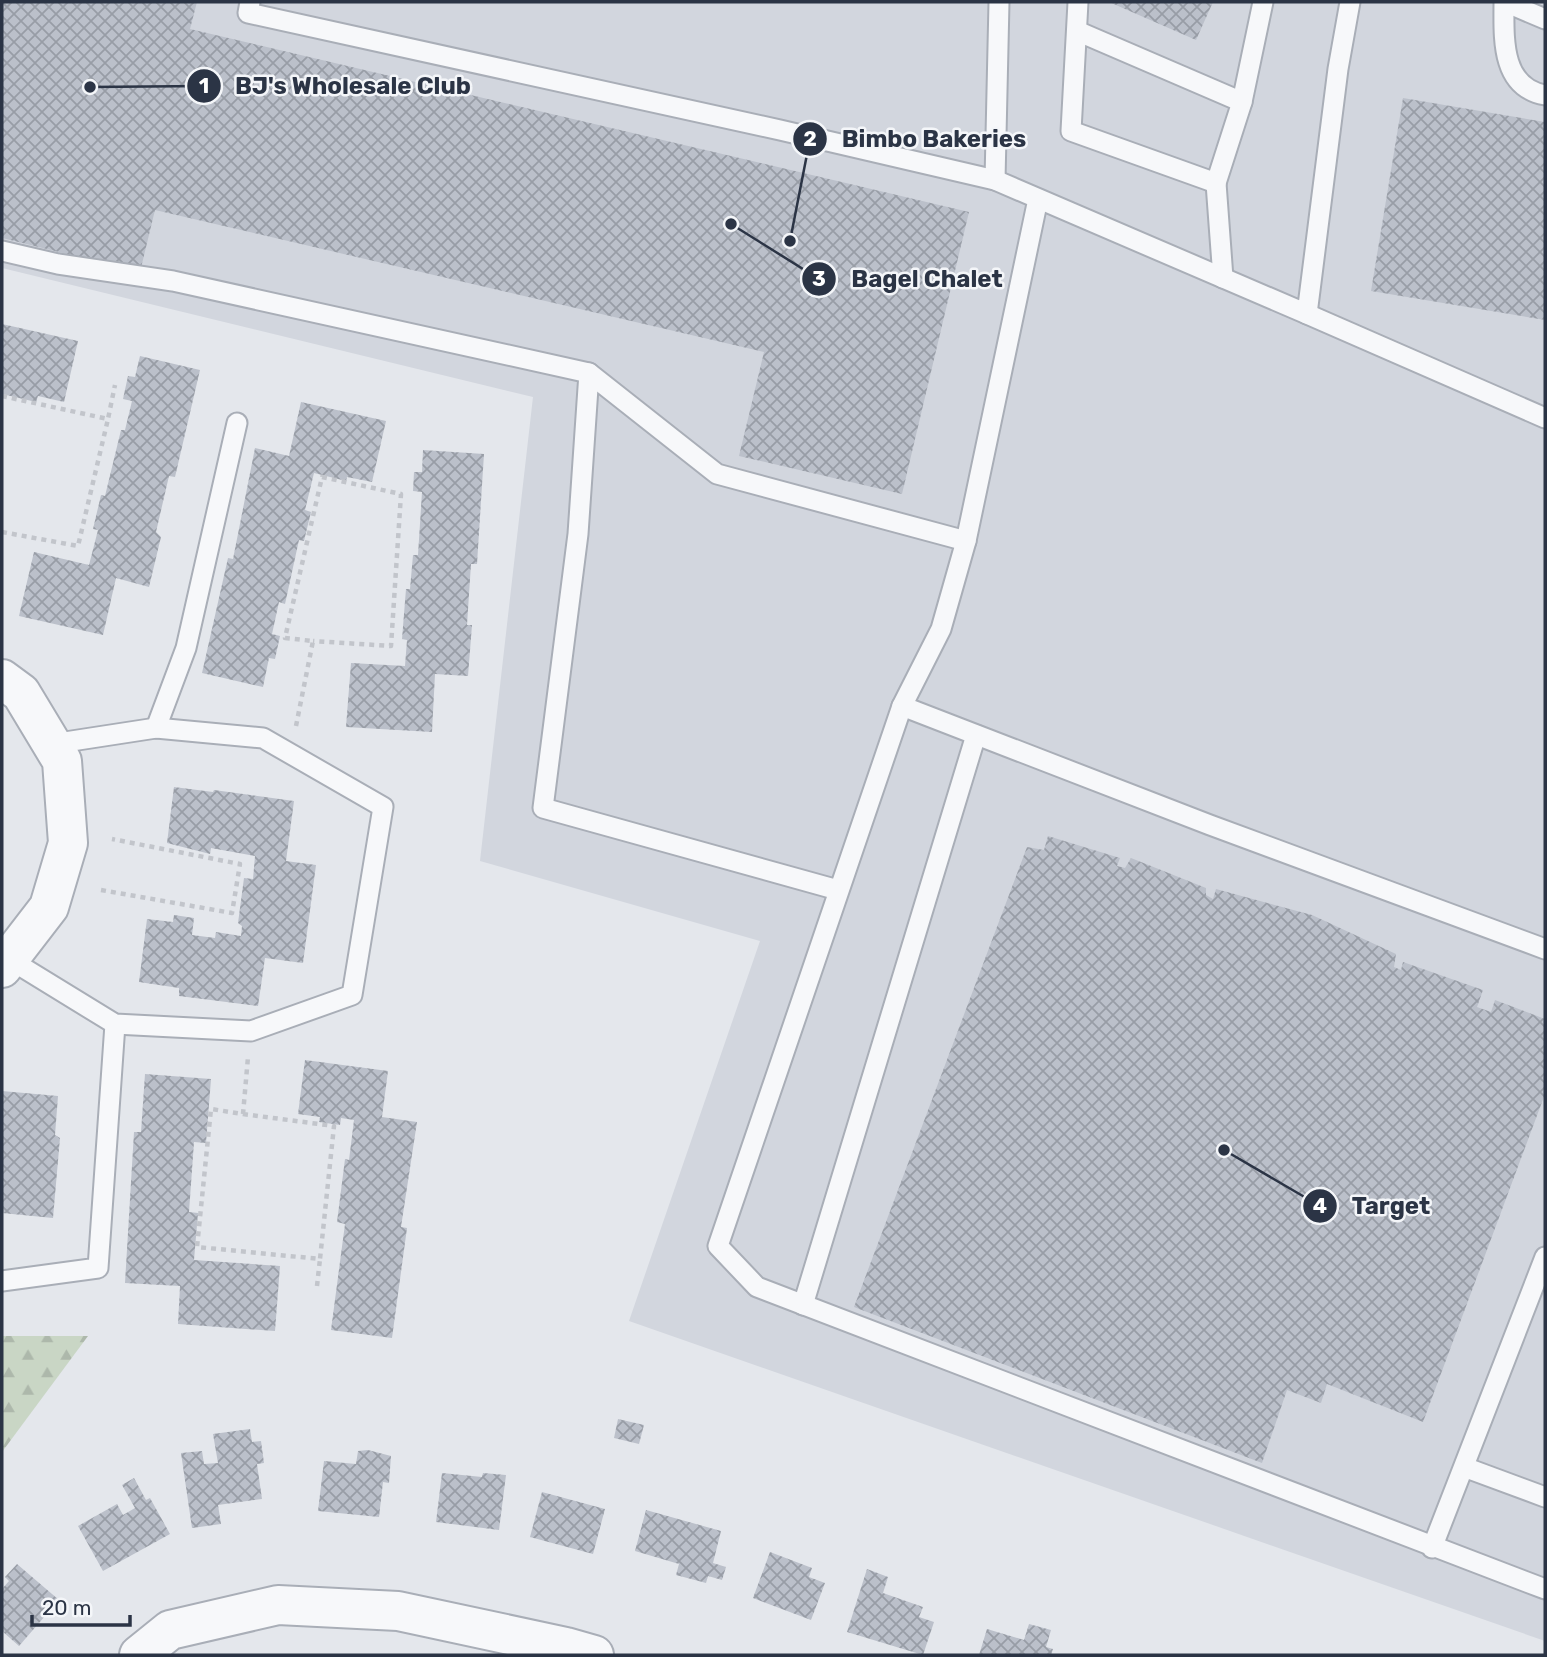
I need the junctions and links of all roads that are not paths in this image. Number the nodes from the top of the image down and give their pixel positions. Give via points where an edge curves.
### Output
1 (250, 2) edge
2 (999, 2) edge
3 (1077, 2) edge
4 (1263, 2) edge
5 (1350, 2) edge
6 (1504, 2) edge
7 (1545, 19) edge
8 (1077, 31) junction
9 (1545, 94) edge
10 (1242, 102) junction
11 (995, 180) junction
12 (1216, 183) junction
13 (1038, 199) junction
14 (2, 251) edge
15 (1223, 278) junction
16 (1307, 314) junction
17 (589, 373) junction
18 (1545, 418) edge
19 (237, 423) dead end
20 (966, 541) junction
21 (2, 679) edge
22 (902, 706) junction
23 (156, 728) junction
24 (976, 735) junction
25 (52, 744) junction
26 (838, 890) junction
27 (1545, 949) edge
28 (6, 964) edge
29 (116, 1024) junction
30 (1545, 1257) edge
31 (2, 1281) edge
32 (803, 1305) junction
33 (1464, 1467) junction
34 (1545, 1497) edge
35 (1432, 1548) junction
36 (1545, 1590) edge
37 (139, 1655) edge
38 (594, 1655) edge

1 - 11 lane via 248,13
2 - 11 lane
3 - 8 lane
4 - 10 lane
5 - 16 lane
6 - 7 lane
6 - 9 lane via 1504,48 1510,69 1521,84
8 - 10 lane
8 - 12 lane via 1071,131
10 - 12 lane
11 - 13 lane
12 - 15 lane
13 - 15 lane
13 - 20 lane
14 - 17 lane via 173,281
15 - 16 lane
16 - 18 lane
17 - 20 lane via 717,474
17 - 26 lane via 578,534 543,808
19 - 23 lane via 187,648
20 - 22 lane via 941,629
21 - 25 street via 21,693
22 - 24 lane
22 - 26 lane
23 - 25 lane
23 - 29 lane via 262,738 383,807 352,995 251,1031
24 - 27 lane
24 - 32 lane
25 - 28 street via 62,761 68,843 49,907
26 - 32 lane via 718,1246 757,1287
28 - 29 lane
29 - 31 lane via 98,1268
30 - 33 lane
32 - 35 lane
33 - 34 lane
33 - 35 lane
35 - 36 lane
37 - 38 street via 170,1630 278,1605 398,1611

